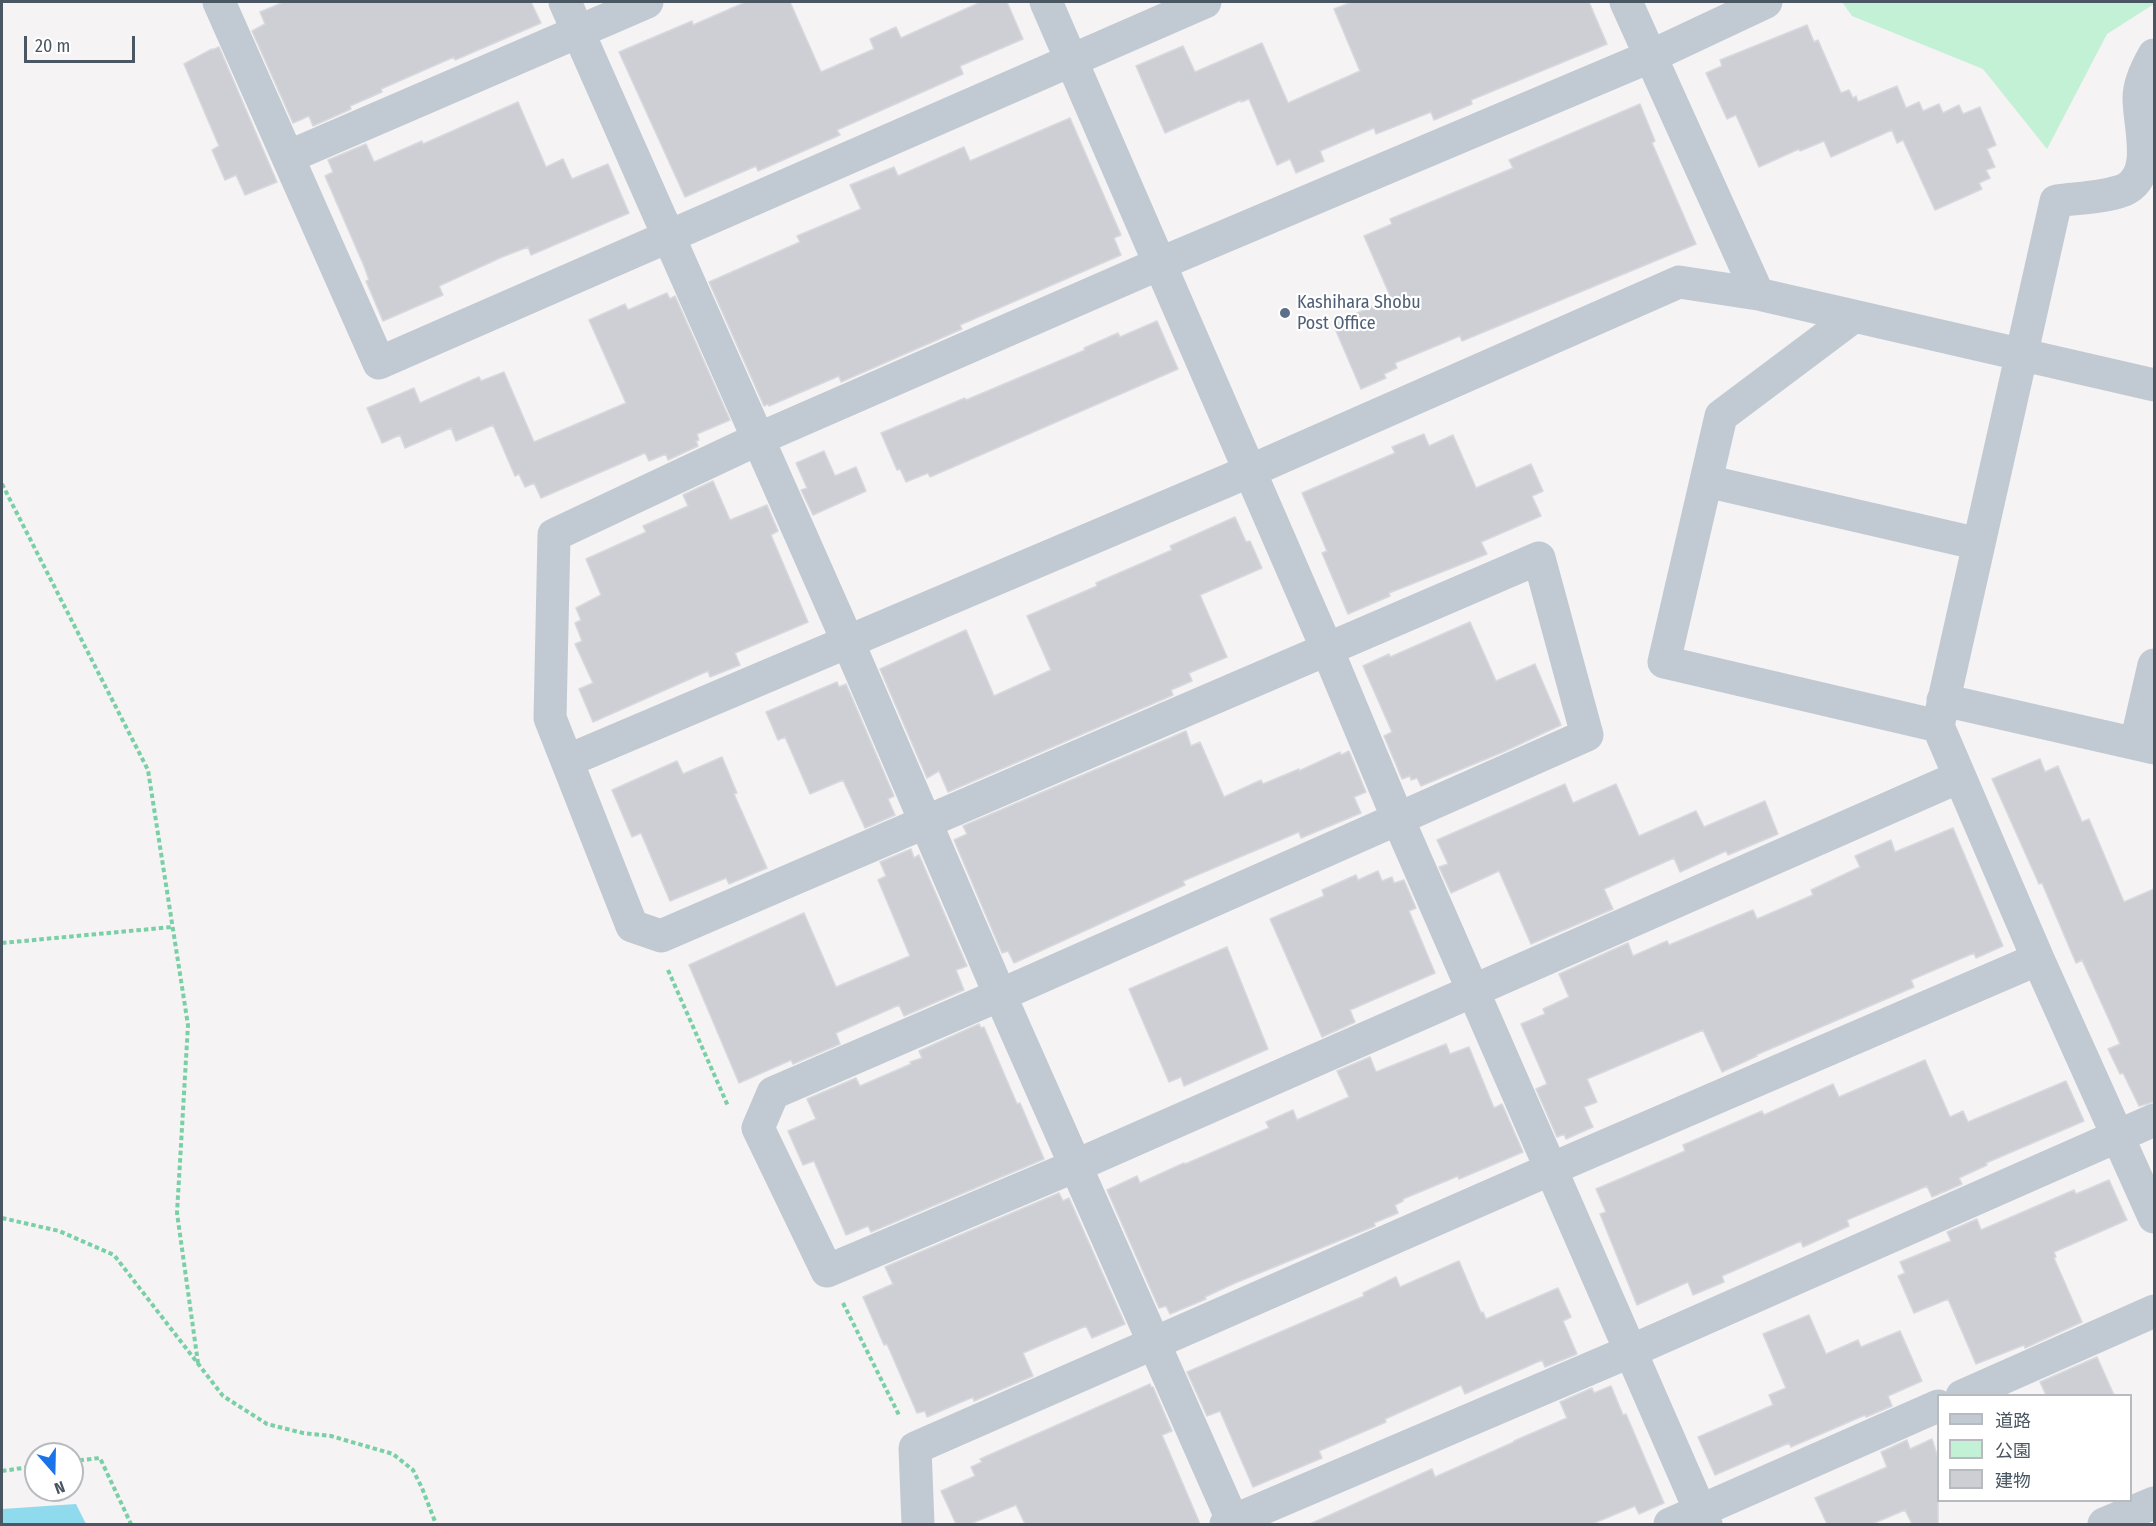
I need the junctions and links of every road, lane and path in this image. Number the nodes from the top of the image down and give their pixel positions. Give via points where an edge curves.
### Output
1 (219, 2) edge
2 (564, 2) edge
3 (646, 2) edge
4 (1046, 2) edge
5 (1205, 2) edge
6 (1626, 2) edge
7 (1766, 2) edge
8 (578, 31) junction
9 (2154, 55) edge
10 (1649, 57) junction
11 (1071, 60) junction
12 (288, 157) junction
13 (669, 235) junction
14 (1160, 264) junction
15 (1758, 294) junction
16 (1853, 317) junction
17 (2022, 355) junction
18 (2154, 385) edge
19 (758, 439) junction
20 (1250, 471) junction
21 (1706, 481) junction
22 (2, 484) edge
23 (1979, 544) junction
24 (848, 642) junction
25 (1327, 649) junction
26 (2154, 664) edge
27 (1941, 713) junction
28 (2145, 746) edge
29 (567, 761) junction
30 (1959, 777) junction
31 (1398, 819) junction
32 (927, 822) junction
33 (172, 927) junction
34 (661, 936) junction
35 (2, 943) edge
36 (2038, 959) junction
37 (1474, 990) junction
38 (1000, 995) junction
39 (2154, 1120) edge
40 (758, 1128) junction
41 (2118, 1136) junction
42 (1075, 1166) junction
43 (1551, 1169) junction
44 (2154, 1217) edge
45 (2, 1218) edge
46 (827, 1271) junction
47 (2154, 1311) edge
48 (1154, 1343) junction
49 (1631, 1351) junction
50 (198, 1363) junction
51 (1964, 1394) edge
52 (1937, 1406) edge
53 (915, 1448) junction
54 (84, 1460) edge
55 (24, 1468) edge
56 (2, 1471) edge
57 (2154, 1503) edge
58 (1703, 1518) edge
59 (131, 1524) edge
60 (436, 1524) edge
61 (918, 1524) edge
62 (1231, 1524) edge
63 (1670, 1524) edge
64 (2104, 1524) edge

1 - 12 street
2 - 8 street
3 - 8 street
4 - 11 street
5 - 11 street
6 - 10 street
7 - 10 street
8 - 12 street
8 - 13 street
9 - 17 street via 2139,96 2146,158 2141,177 2126,189 2056,201
10 - 14 street
10 - 15 street
11 - 13 street
11 - 14 street
12 - 13 street via 379,363
13 - 19 street
14 - 19 street
14 - 20 street
15 - 16 street
15 - 20 street via 1679,282
16 - 17 street
16 - 21 street via 1720,416
17 - 18 street
17 - 23 street
19 - 24 street
19 - 29 street via 554,535 550,718
20 - 24 street
20 - 25 street
21 - 23 street
21 - 27 street via 1664,662
22 - 33 path via 148,770
23 - 27 street
24 - 29 street
24 - 32 street
25 - 31 street
25 - 31 street via 1539,558 1587,735
25 - 32 street
26 - 28 street
27 - 28 street
27 - 30 street
29 - 34 street via 632,926
30 - 36 street
30 - 37 street
31 - 37 street
31 - 38 street
32 - 34 street
32 - 38 street
33 - 35 path
33 - 50 path via 188,1025 177,1213
34 - 40 path via 667,969 734,1118
36 - 41 street
36 - 43 street
37 - 42 street
37 - 43 street
38 - 40 street via 773,1093
38 - 42 street
39 - 41 street
40 - 46 street
41 - 44 street
41 - 49 street
42 - 46 street
42 - 48 street
43 - 48 street
43 - 49 street
45 - 50 path via 59,1231 114,1255
46 - 53 path
47 - 51 street
48 - 53 street
48 - 62 street
49 - 58 street
49 - 62 street
50 - 60 path via 224,1396 267,1424 331,1436 393,1455 413,1470
52 - 58 street
53 - 61 street
54 - 59 path via 100,1458
55 - 56 path
57 - 64 street
58 - 63 street

